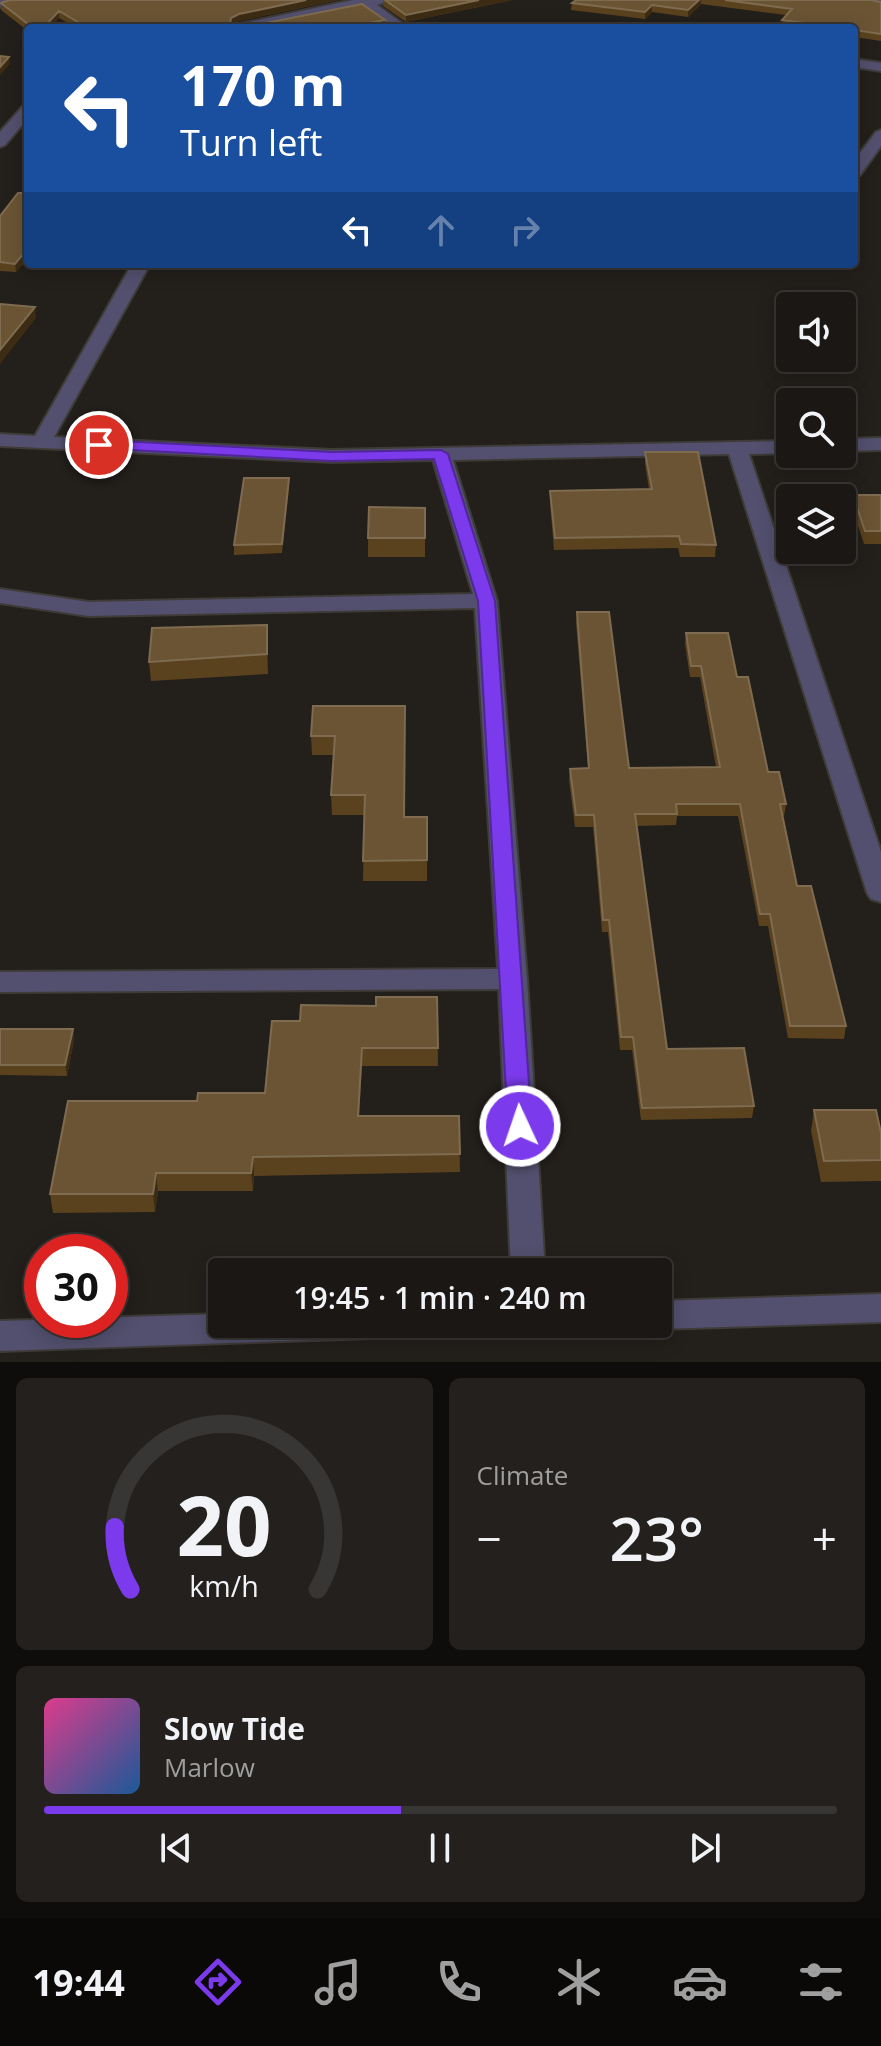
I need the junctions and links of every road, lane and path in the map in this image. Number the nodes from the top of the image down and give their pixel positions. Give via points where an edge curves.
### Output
1 (16, 0) edge
2 (384, 0) edge
3 (867, 0) edge
4 (363, 2) edge
5 (881, 2) edge
6 (0, 3) edge
7 (259, 24) edge
8 (396, 24) edge
9 (858, 64) edge
10 (881, 67) edge
11 (24, 114) edge
12 (881, 135) edge
13 (0, 142) edge
14 (858, 167) edge
15 (139, 268) edge
16 (0, 440) edge
17 (41, 442) junction
18 (881, 444) edge
19 (856, 445) edge
20 (776, 447) edge
21 (737, 448) junction
22 (441, 454) junction
23 (0, 596) edge
24 (486, 601) junction
25 (881, 893) edge
26 (513, 979) junction
27 (0, 982) edge
28 (527, 1258) edge
29 (881, 1308) edge
30 (672, 1315) edge
31 (208, 1329) edge
32 (0, 1336) edge

1 - 6 street
2 - 4 street
3 - 5 street
4 - 7 street
4 - 8 street
9 - 10 street
11 - 13 street
12 - 14 street
15 - 17 street
16 - 17 street
17 - 22 street via 332,456
18 - 19 street
20 - 21 street
21 - 22 street
21 - 25 street
22 - 24 street
23 - 24 street via 89,609
24 - 26 street
26 - 27 street
26 - 28 street
29 - 30 street
31 - 32 street

